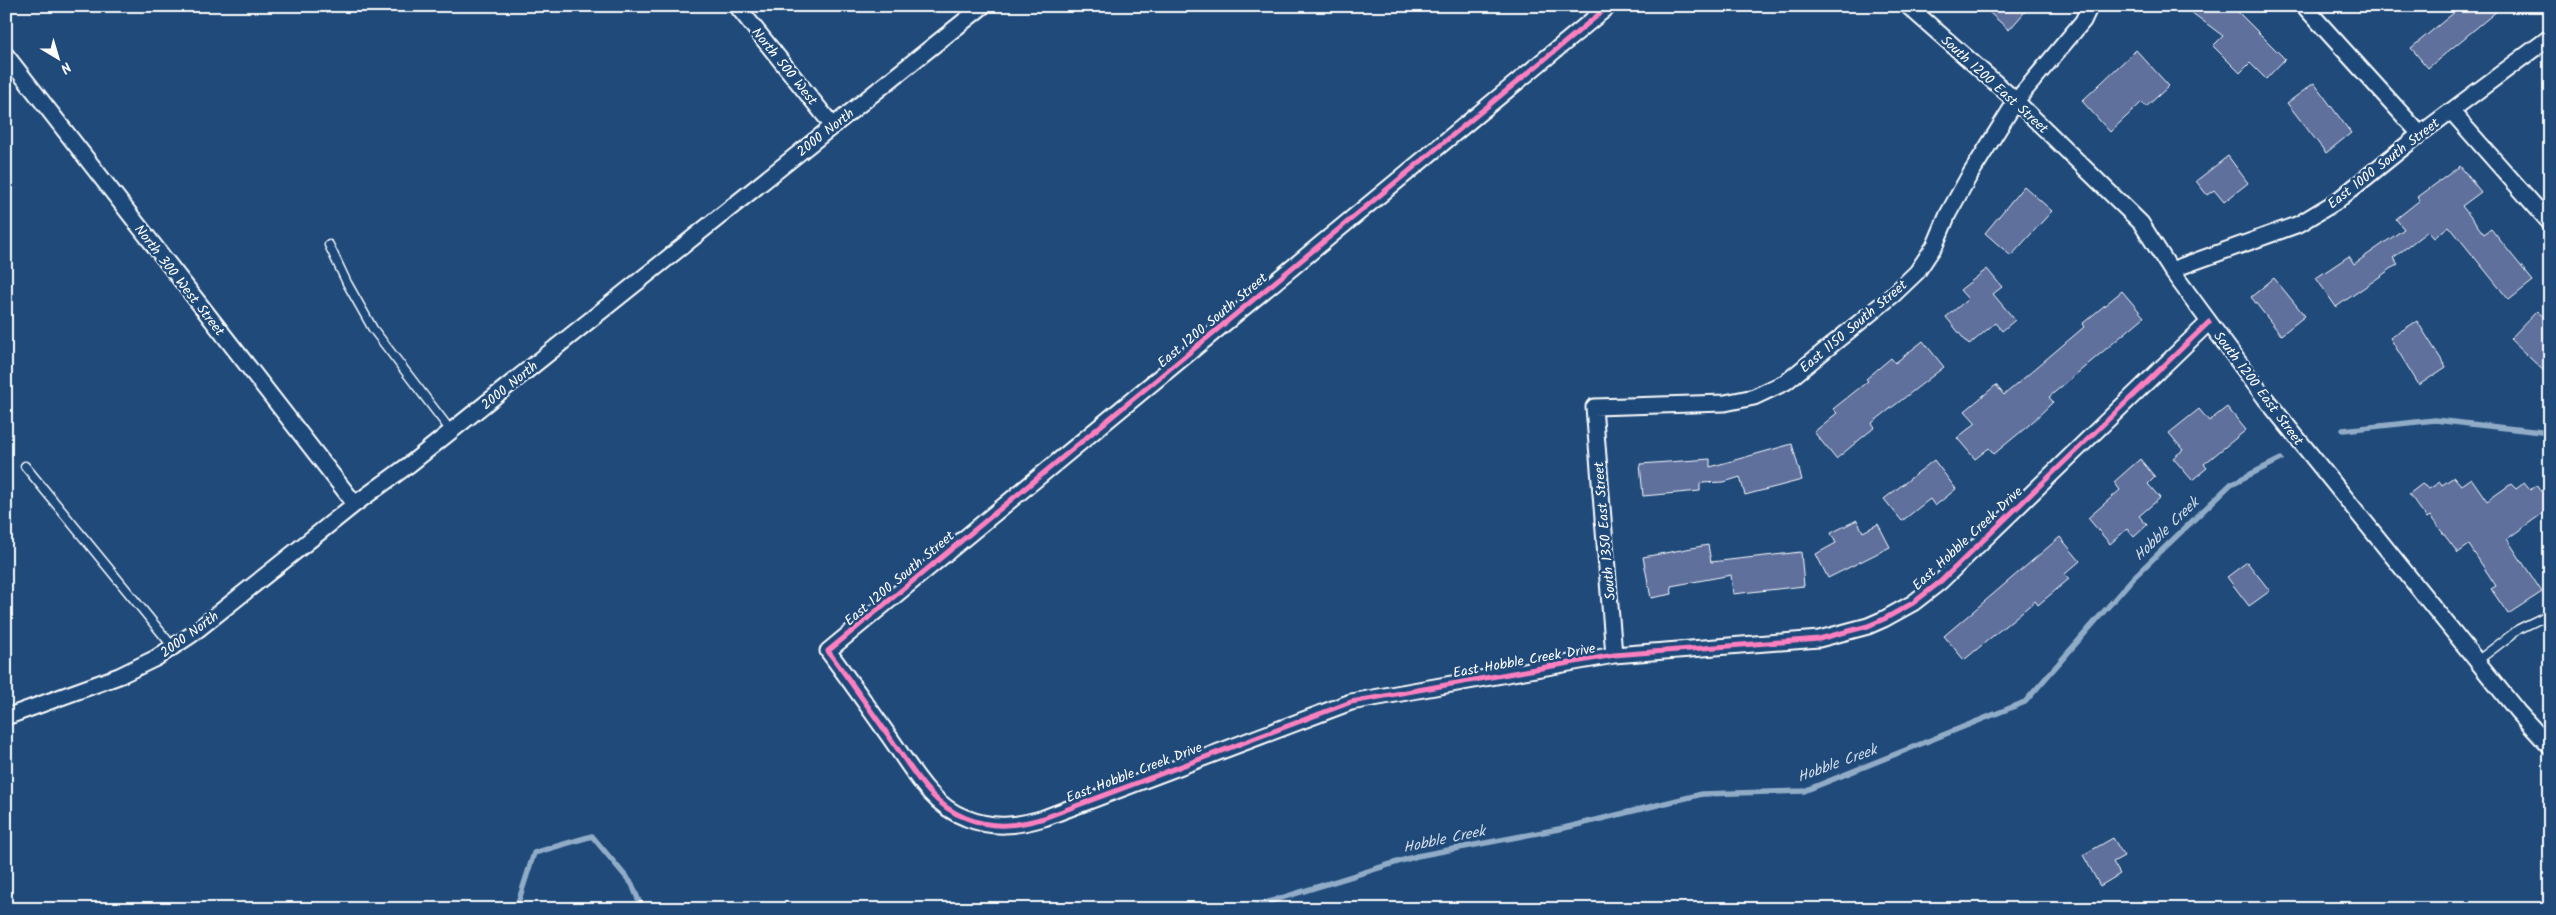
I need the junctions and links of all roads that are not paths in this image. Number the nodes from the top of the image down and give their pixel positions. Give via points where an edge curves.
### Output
1 (737, 6) edge
2 (983, 6) edge
3 (1609, 6) edge
4 (1908, 6) edge
5 (2090, 6) edge
6 (2304, 6) edge
7 (2550, 37) edge
8 (6, 55) edge
9 (2016, 101) junction
10 (2452, 111) junction
11 (833, 126) junction
12 (2420, 134) junction
13 (2550, 223) edge
14 (329, 245) dead end
15 (2171, 270) junction
16 (2209, 322) junction
17 (1594, 408) joint
18 (451, 431) junction
19 (25, 466) dead end
20 (355, 504) junction
21 (2550, 614) edge
22 (173, 647) junction
23 (828, 651) joint
24 (1614, 655) junction
25 (2477, 661) junction
26 (6, 717) edge
27 (2550, 747) edge

1 - 11 street, North 500 West
2 - 11 street, 2000 North
3 - 23 street, East 1200 South Street
4 - 9 street, South 1200 East Street
5 - 9 street, East 1150 South Street via 2083,21
6 - 12 street
7 - 10 street, East 1000 South Street
8 - 20 street, North 300 West Street
9 - 15 street, South 1200 East Street via 2141,223
9 - 17 street, East 1150 South Street via 1968,178 1935,246 1917,272 1893,296 1786,382 1754,397 1725,403
10 - 12 street, East 1000 South Street
10 - 13 street
11 - 18 street, 2000 North
12 - 15 street, East 1000 South Street via 2337,201 2299,224
14 - 18 lane via 373,329
15 - 16 street, South 1200 East Street
16 - 24 street, East Hobble Creek Drive via 1940,582 1906,607 1868,626 1820,639
16 - 25 street, South 1200 East Street via 2265,398
17 - 24 street, South 1350 East Street
18 - 20 street, 2000 North
19 - 22 lane
20 - 22 street, 2000 North
21 - 25 lane via 2520,630
22 - 26 street, 2000 North via 119,676
23 - 24 street, East Hobble Creek Drive via 940,803 964,818 990,826 1018,825 1044,818 1351,702
25 - 27 street, South 1200 East Street

